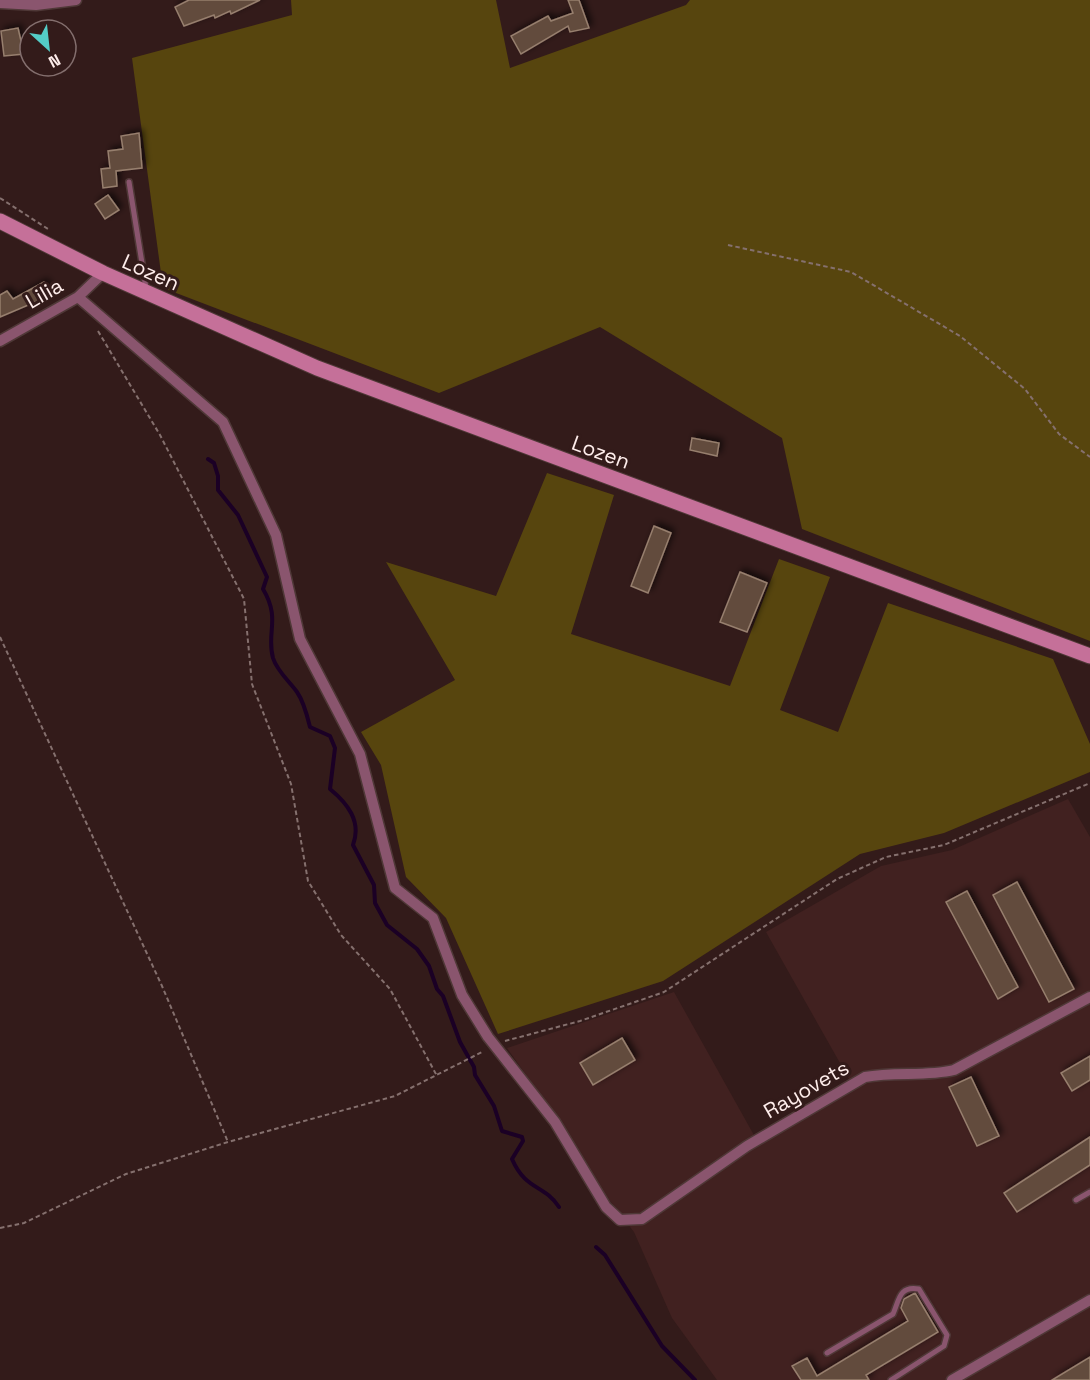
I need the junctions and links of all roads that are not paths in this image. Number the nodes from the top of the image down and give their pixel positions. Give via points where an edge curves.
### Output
1 (76, 0) edge
2 (0, 3) edge
3 (129, 182) dead end
4 (0, 221) edge
5 (103, 273) junction
6 (147, 293) junction
7 (78, 297) junction
8 (0, 341) edge
9 (1090, 656) edge
10 (1090, 997) edge
11 (1090, 1192) edge
12 (1076, 1200) dead end
13 (1090, 1300) edge
14 (827, 1353) dead end
15 (891, 1380) edge
16 (952, 1380) edge

1 - 2 street
3 - 6 lane
4 - 5 street, Lozen
5 - 6 street, Lozen
5 - 7 street, Lilia
6 - 9 street, Lozen via 317,368
7 - 8 street, Lilia
7 - 10 street, Rayovets via 223,422 276,535 300,639 360,754 395,888 433,918 462,995 495,1046 555,1122 606,1207 620,1220 642,1219 747,1146 865,1077 954,1070
11 - 12 lane
13 - 16 street
14 - 15 lane via 893,1314 899,1295 911,1288 919,1289 947,1341

